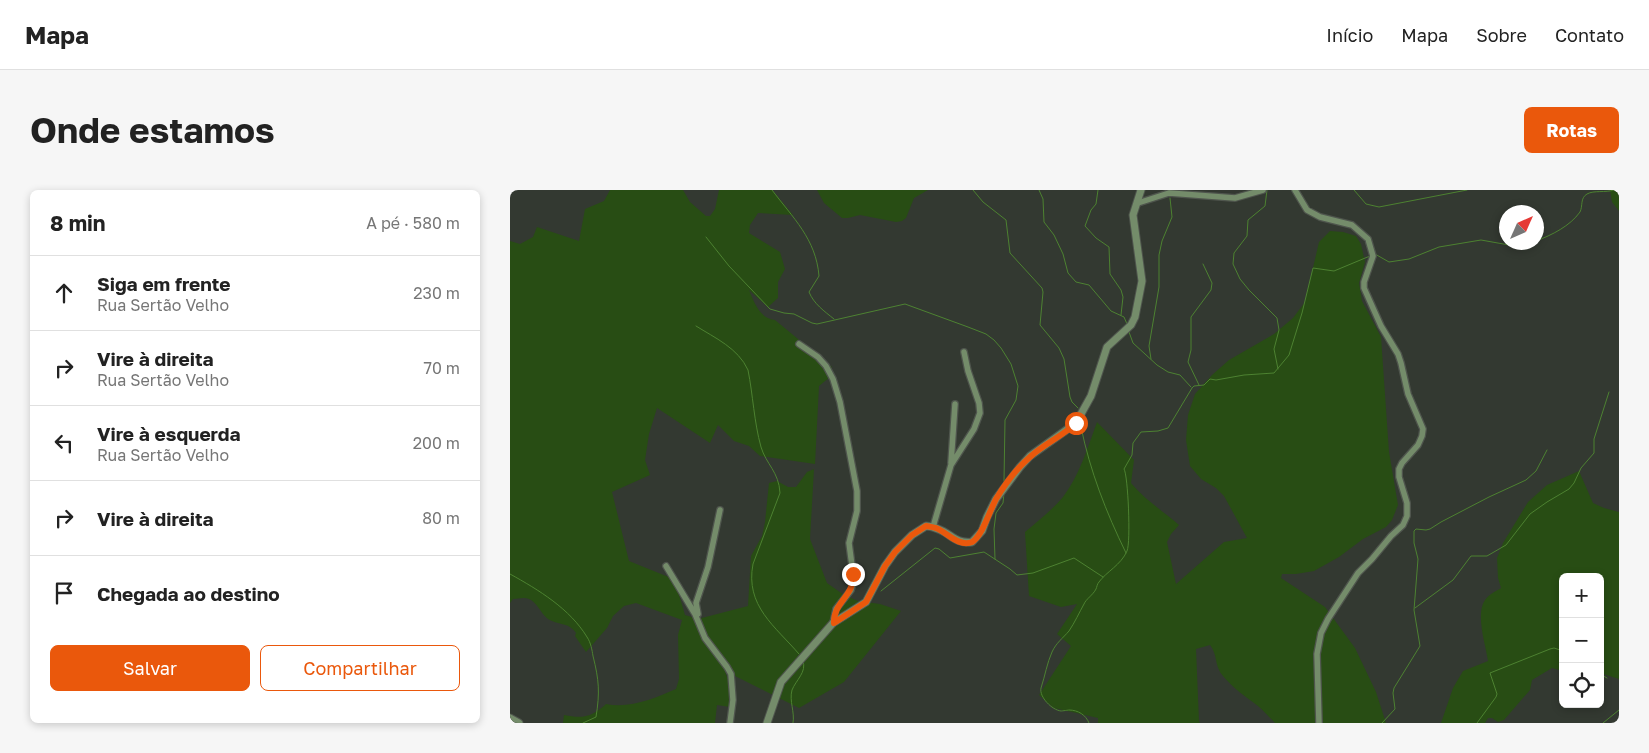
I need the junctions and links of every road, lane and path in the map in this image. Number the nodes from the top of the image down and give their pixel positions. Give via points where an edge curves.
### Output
1 (1141, 190) edge
2 (1263, 190) edge
3 (1295, 190) edge
4 (1138, 203) junction
5 (799, 344) dead end
6 (964, 352) dead end
7 (955, 404) dead end
8 (951, 465) junction
9 (720, 510) dead end
10 (933, 527) junction
11 (666, 566) dead end
12 (834, 623) junction
13 (700, 624) junction
14 (510, 718) edge
15 (519, 723) edge
16 (730, 723) edge
17 (767, 723) edge
18 (1319, 723) edge

1 - 4 street
2 - 4 street via 1235,198 1169,193
3 - 18 street via 1307,210 1320,217 1352,225 1368,239 1373,256 1364,288 1398,354 1410,402 1423,430 1418,445 1399,469 1407,503 1403,525 1358,573 1322,633 1317,654
4 - 10 street via 1133,215 1142,281 1135,317 1131,325 1107,346 1090,396 1076,423 1020,467 996,499 982,531 972,542 957,541
5 - 12 street via 822,361 833,379 857,491 857,510 849,542 854,582 836,609
6 - 8 street via 980,413 974,430
7 - 8 street
8 - 10 street
9 - 13 street via 708,567 696,603
10 - 12 street via 926,526 912,535 885,566 866,602
11 - 13 street
12 - 17 street via 781,682
13 - 16 street via 707,642 731,674 733,700
14 - 15 street

